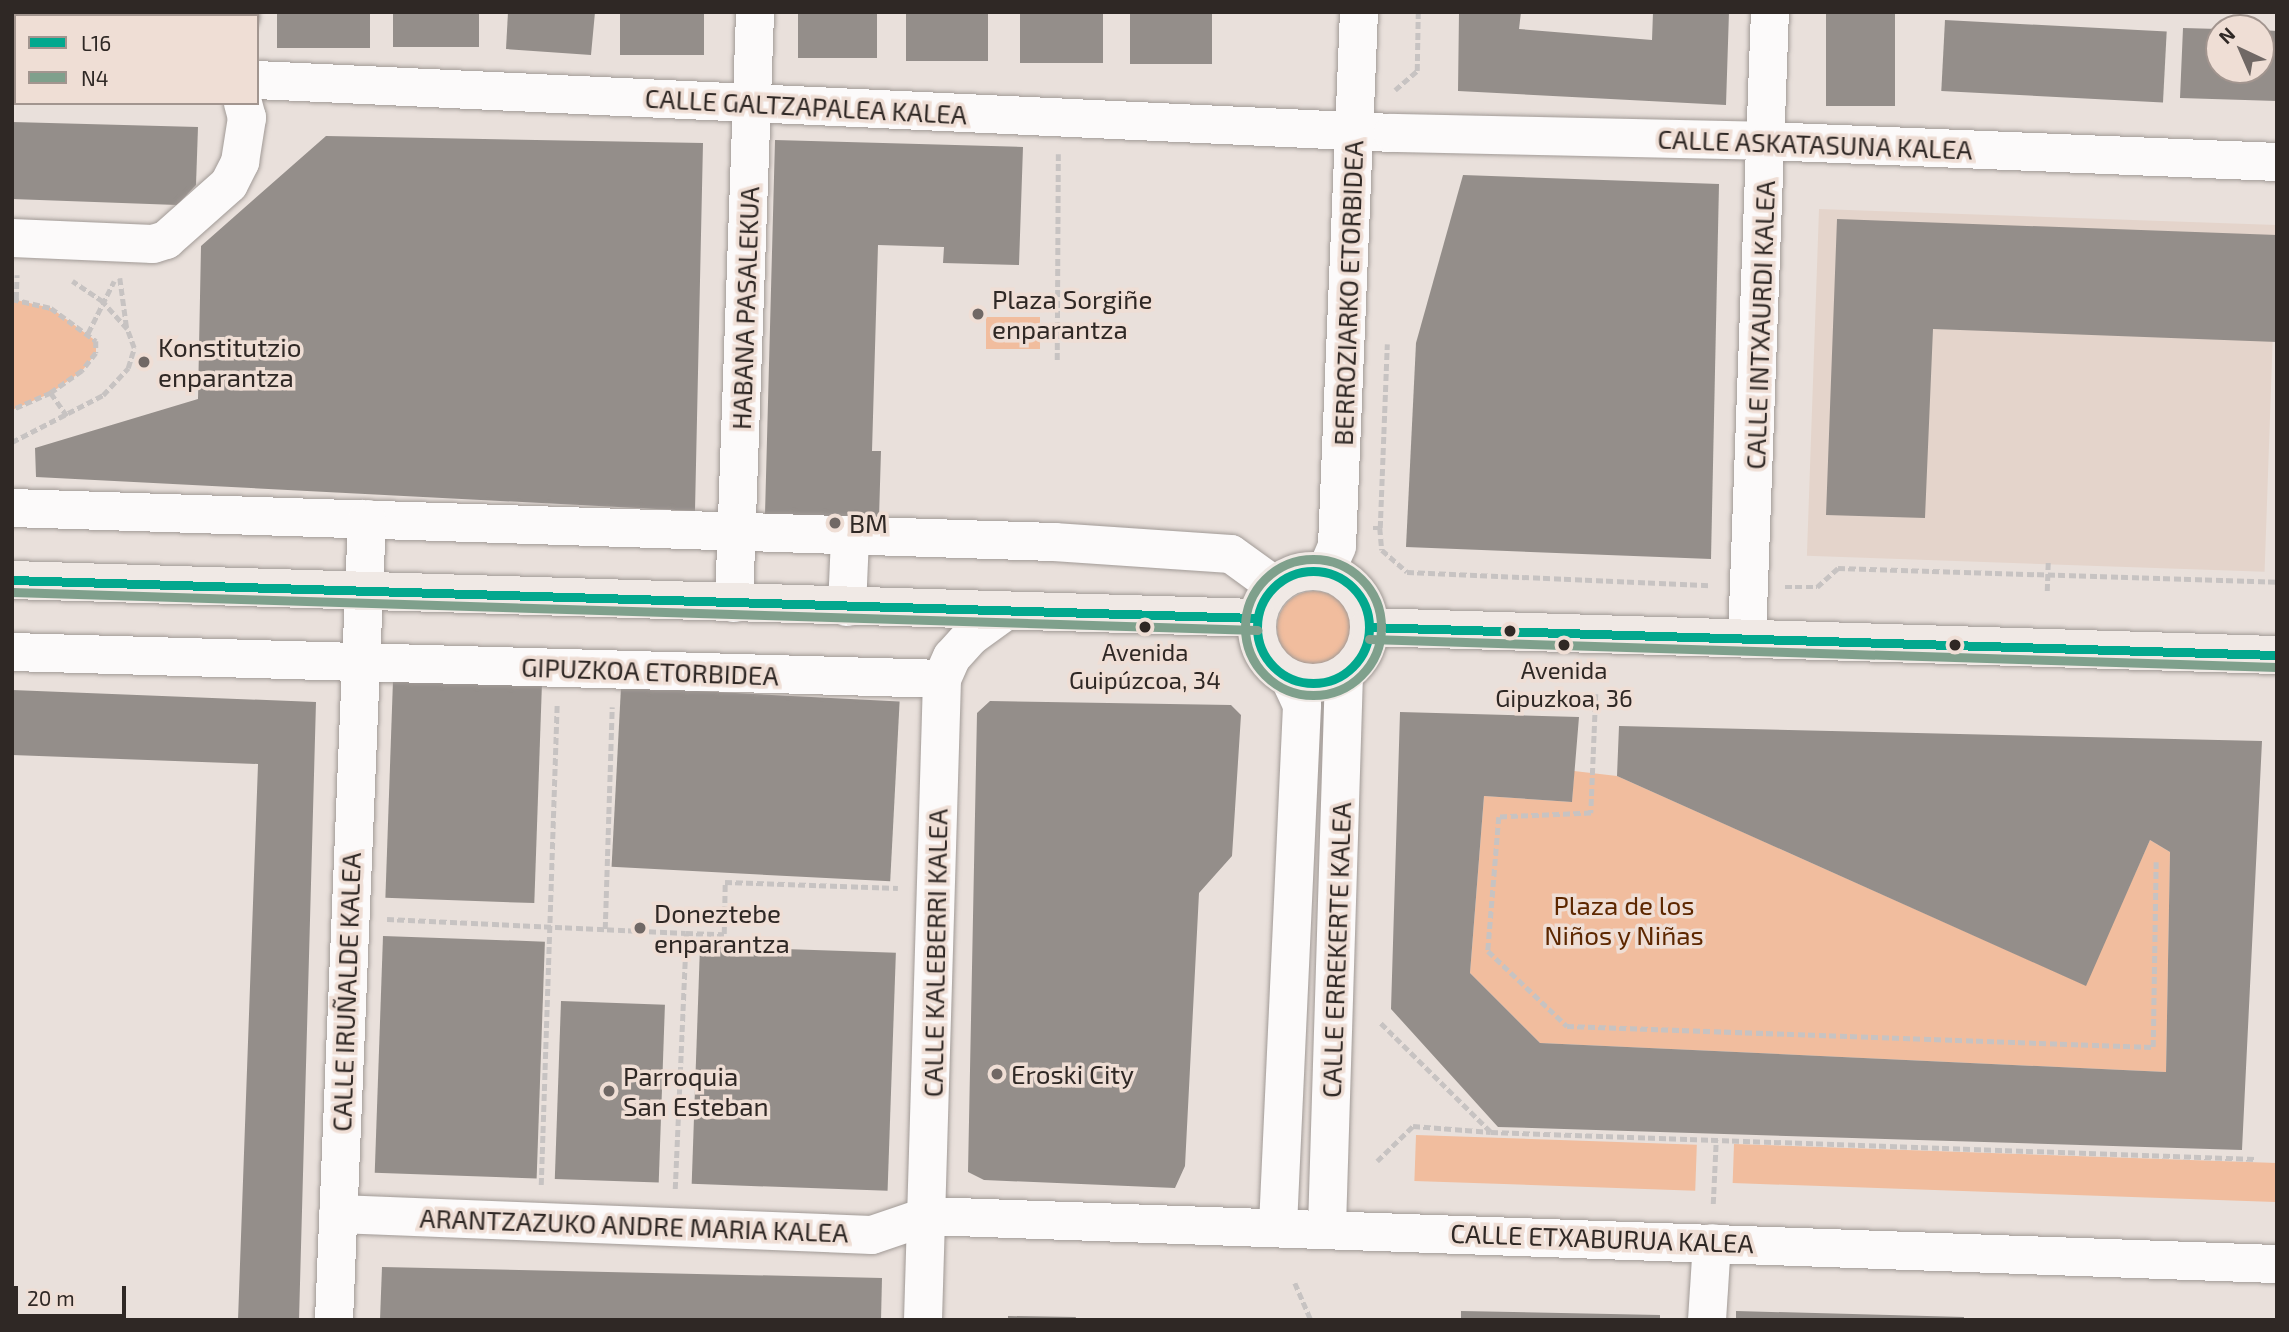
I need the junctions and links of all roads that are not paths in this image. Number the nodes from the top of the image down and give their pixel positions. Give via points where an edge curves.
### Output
1 (755, 12) edge
2 (1359, 12) edge
3 (1770, 12) edge
4 (259, 80) edge
5 (752, 103) junction
6 (244, 105) edge
7 (1354, 131) junction
8 (1766, 142) junction
9 (2277, 162) edge
10 (15, 252) edge
11 (12, 509) edge
12 (367, 519) junction
13 (737, 533) junction
14 (849, 537) junction
15 (1326, 572) junction
16 (12, 580) edge
17 (364, 592) junction
18 (1266, 602) junction
19 (734, 603) junction
20 (847, 607) junction
21 (1003, 613) junction
22 (1369, 627) junction
23 (1746, 638) junction
24 (12, 652) edge
25 (2277, 655) edge
26 (359, 663) junction
27 (1344, 674) junction
28 (942, 679) junction
29 (1290, 679) junction
30 (338, 1214) junction
31 (928, 1216) junction
32 (1278, 1226) junction
33 (1327, 1227) junction
34 (1712, 1243) junction
35 (2277, 1264) edge
36 (334, 1320) edge
37 (923, 1320) edge
38 (1707, 1320) edge

1 - 5 street, HABANA PASALEKUA
2 - 7 street, BERROZIARKO ETORBIDEA
3 - 8 street, CALLE INTXAURDI KALEA
4 - 5 street, CALLE GALTZAPALEA KALEA
5 - 7 street, CALLE GALTZAPALEA KALEA
5 - 13 street, HABANA PASALEKUA
6 - 10 street via 247,118 240,162 229,184 180,230 153,244
7 - 8 street, CALLE ASKATASUNA KALEA
7 - 15 street, BERROZIARKO ETORBIDEA via 1337,546
8 - 9 street, CALLE ASKATASUNA KALEA
8 - 23 street, CALLE INTXAURDI KALEA
11 - 12 street
12 - 13 street
12 - 17 street
13 - 14 street
13 - 19 street, HABANA PASALEKUA
14 - 18 street via 1054,542 1231,554
14 - 20 street
15 - 18 main road via 1290,576
15 - 22 main road via 1357,592
16 - 17 main road
17 - 19 main road
17 - 26 street
18 - 21 main road
18 - 29 main road via 1264,654
19 - 20 main road
20 - 21 main road
21 - 28 street, CALLE KALEBERRI KALEA via 970,637 952,657
22 - 23 main road
22 - 27 main road via 1367,645
23 - 25 main road
24 - 26 street, GIPUZKOA ETORBIDEA
26 - 28 street, GIPUZKOA ETORBIDEA
26 - 30 street, CALLE IRUÑALDE KALEA
27 - 29 main road via 1327,682
27 - 33 street, CALLE ERREKERTE KALEA
28 - 31 street, CALLE KALEBERRI KALEA
29 - 32 street, CALLE ERREKERTE KALEA via 1302,705
30 - 31 street, ARANTZAZUKO ANDRE MARIA KALEA via 872,1235
30 - 36 street, CALLE IRUÑALDE KALEA
31 - 32 street, CALLE ETXABURUA KALEA
31 - 37 street, CALLE KALEBERRI KALEA
32 - 33 street, CALLE ETXABURUA KALEA
33 - 34 street, CALLE ETXABURUA KALEA
34 - 35 street, CALLE ETXABURUA KALEA
34 - 38 street

